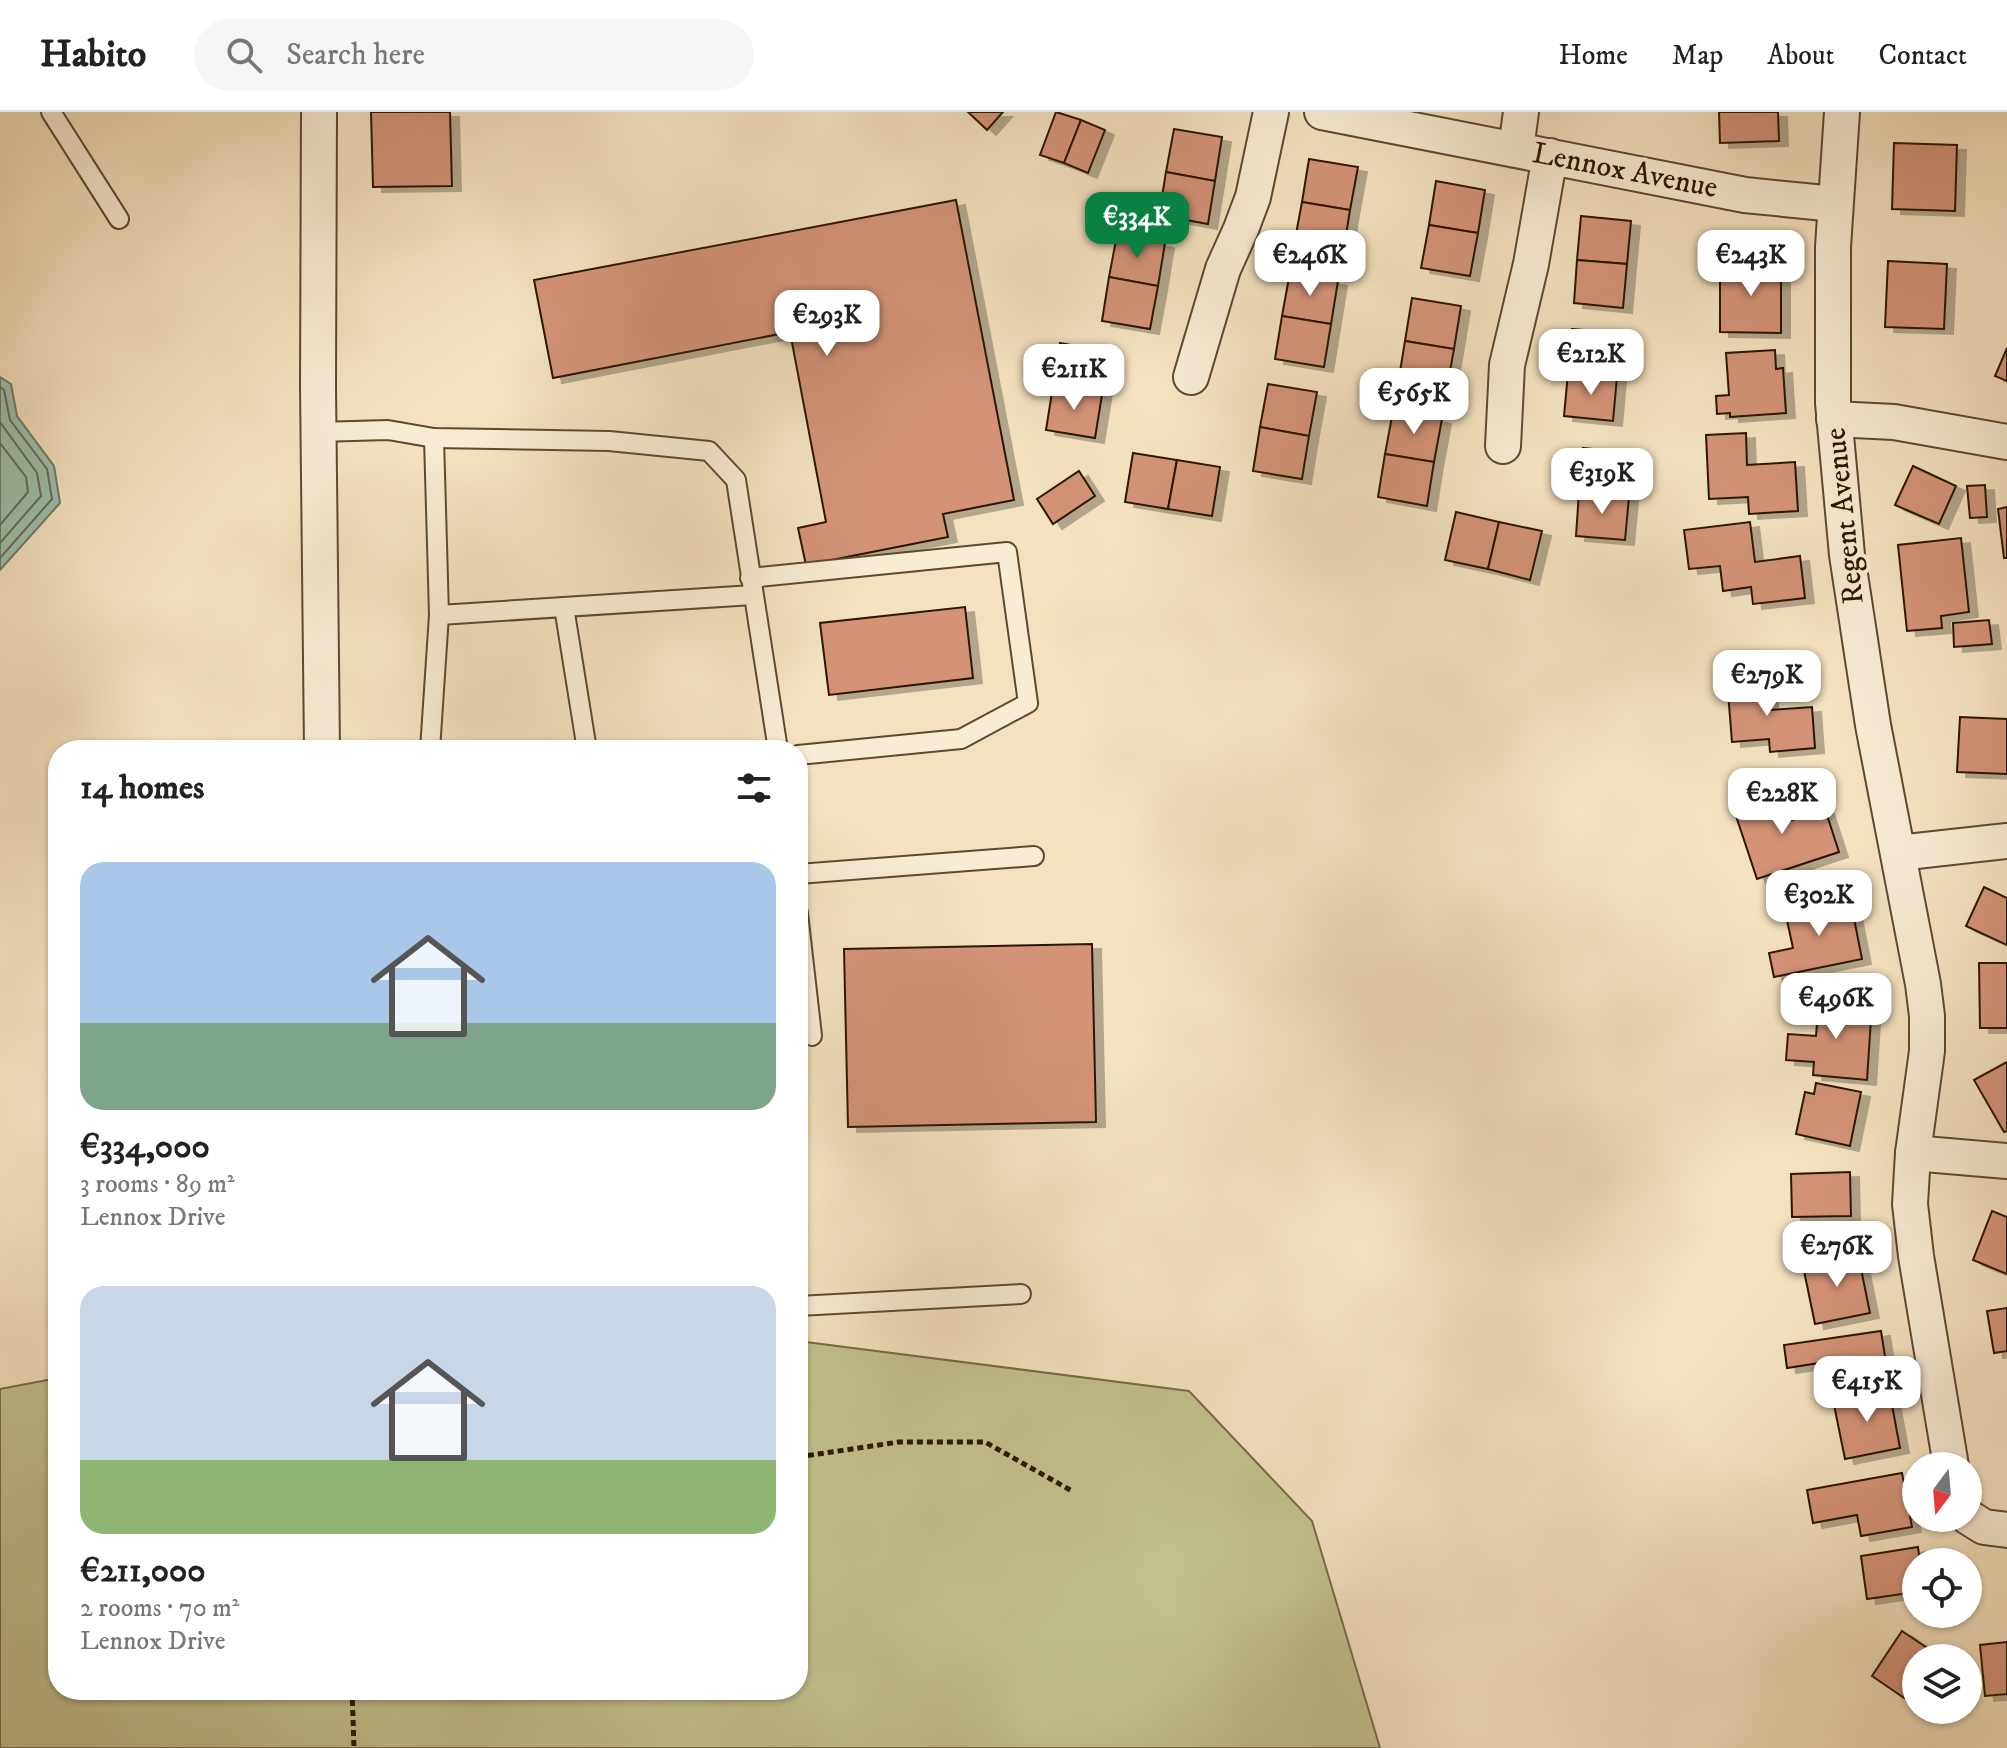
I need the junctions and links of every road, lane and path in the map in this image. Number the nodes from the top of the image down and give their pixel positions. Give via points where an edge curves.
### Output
1 (51, 112) edge
2 (319, 112) edge
3 (1271, 112) edge
4 (1322, 112) edge
5 (1521, 112) edge
6 (1842, 112) edge
7 (1516, 149) junction
8 (1550, 156) junction
9 (1835, 204) junction
10 (119, 219) dead end
11 (1191, 377) dead end
12 (1834, 419) junction
13 (318, 432) junction
14 (434, 438) junction
15 (2007, 442) edge
16 (1503, 446) dead end
17 (752, 586) junction
18 (564, 607) junction
19 (439, 615) junction
20 (322, 740) edge
21 (431, 740) edge
22 (585, 740) edge
23 (776, 740) edge
24 (808, 754) edge
25 (2007, 841) edge
26 (1898, 853) junction
27 (1034, 856) dead end
28 (808, 873) edge
29 (808, 1001) edge
30 (812, 1036) dead end
31 (1913, 1153) junction
32 (2007, 1161) edge
33 (1021, 1294) dead end
34 (808, 1305) edge
35 (1949, 1452) edge
36 (808, 1456) edge
37 (1072, 1491) dead end
38 (1982, 1526) edge
39 (2007, 1530) edge
40 (352, 1700) edge
41 (354, 1748) edge

1 - 10 lane
2 - 13 street
3 - 11 street via 1253,197 1223,269
4 - 7 street, Lennox Avenue
5 - 7 street
6 - 9 street, Regent Avenue
7 - 8 street, Lennox Avenue
8 - 9 street, Lennox Avenue via 1745,195
8 - 16 street via 1507,365
9 - 12 street, Regent Avenue
12 - 15 street via 1894,422
12 - 26 street, Regent Avenue via 1859,641
13 - 14 lane via 388,430
13 - 20 street
14 - 17 lane via 609,441 709,451 736,480
14 - 19 lane
17 - 18 lane
17 - 23 lane
17 - 24 lane via 1007,552 1028,703 961,739
18 - 19 lane
18 - 22 lane
19 - 21 lane
25 - 26 street
26 - 31 street, Regent Avenue via 1927,1016
27 - 28 lane
29 - 30 lane
31 - 32 street
31 - 35 street, Regent Avenue via 1911,1219
33 - 34 lane
36 - 37 path via 899,1442 985,1442
38 - 39 street
40 - 41 path

